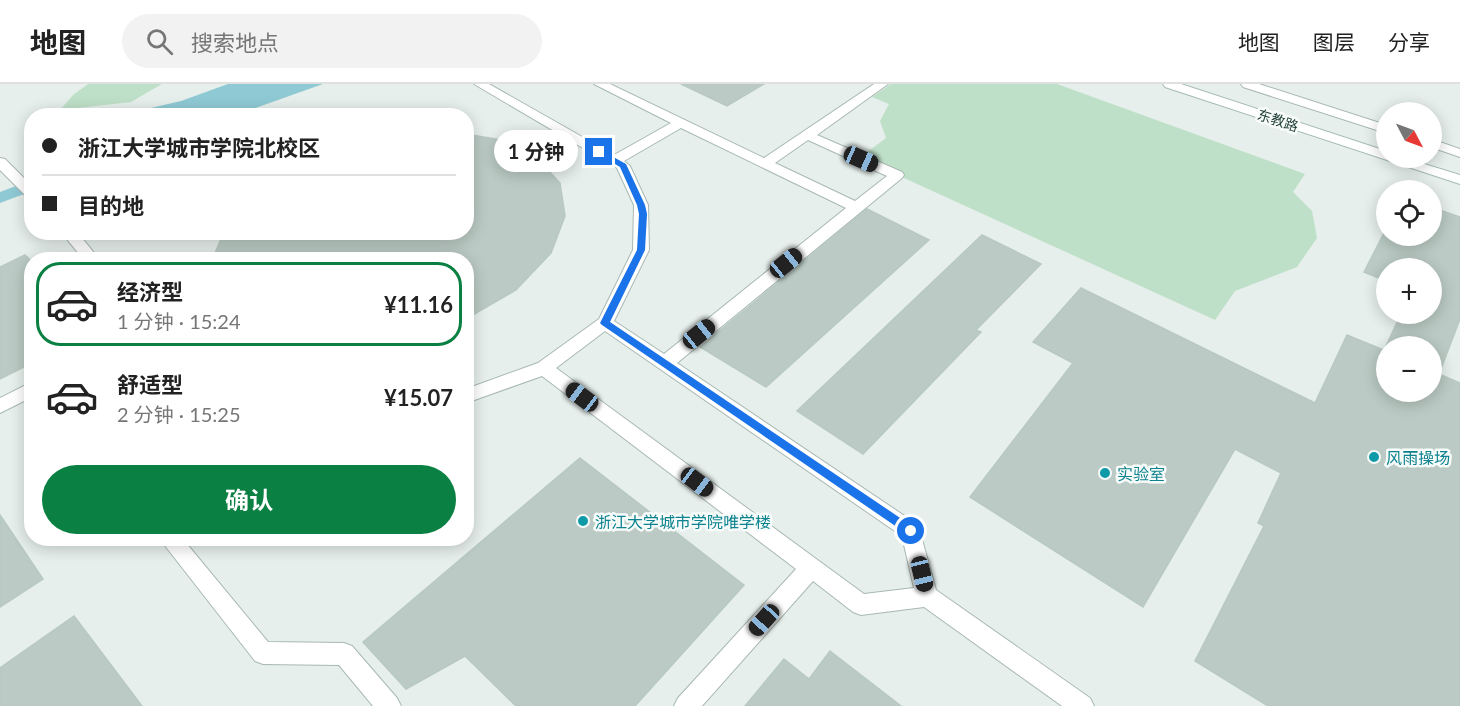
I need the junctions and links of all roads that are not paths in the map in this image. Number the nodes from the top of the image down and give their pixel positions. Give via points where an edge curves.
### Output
1 (480, 84) edge
2 (600, 84) edge
3 (882, 84) edge
4 (1169, 84) edge
5 (1187, 84) edge
6 (1247, 84) edge
7 (681, 123) junction
8 (1376, 126) edge
9 (807, 135) junction
10 (1376, 147) edge
11 (1442, 147) edge
12 (1376, 152) edge
13 (1460, 153) edge
14 (616, 160) junction
15 (0, 162) edge
16 (765, 164) junction
17 (1423, 168) edge
18 (1441, 168) edge
19 (1460, 174) edge
20 (1460, 180) edge
21 (24, 186) edge
22 (856, 207) junction
23 (75, 240) edge
24 (86, 252) edge
25 (605, 323) junction
26 (665, 363) junction
27 (544, 368) junction
28 (24, 393) edge
29 (474, 393) edge
30 (0, 406) edge
31 (176, 546) edge
32 (811, 568) junction
33 (927, 596) junction
34 (389, 706) edge
35 (686, 706) edge
36 (1082, 706) edge

1 - 14 street
2 - 7 street
3 - 9 street
4 - 12 street, 东教路
5 - 10 street, 东教路
6 - 8 street
7 - 14 street
7 - 16 street
9 - 16 street
9 - 22 street via 897,175
11 - 13 street
14 - 25 street via 623,166 641,205 641,250
15 - 21 street
16 - 22 street
17 - 20 street
18 - 19 street
22 - 26 street
23 - 24 street
25 - 26 street
25 - 27 street
26 - 33 street via 911,531
27 - 29 street
27 - 32 street
28 - 30 street
31 - 34 street via 263,653 344,654
32 - 33 street via 861,605
32 - 35 street
33 - 36 street

